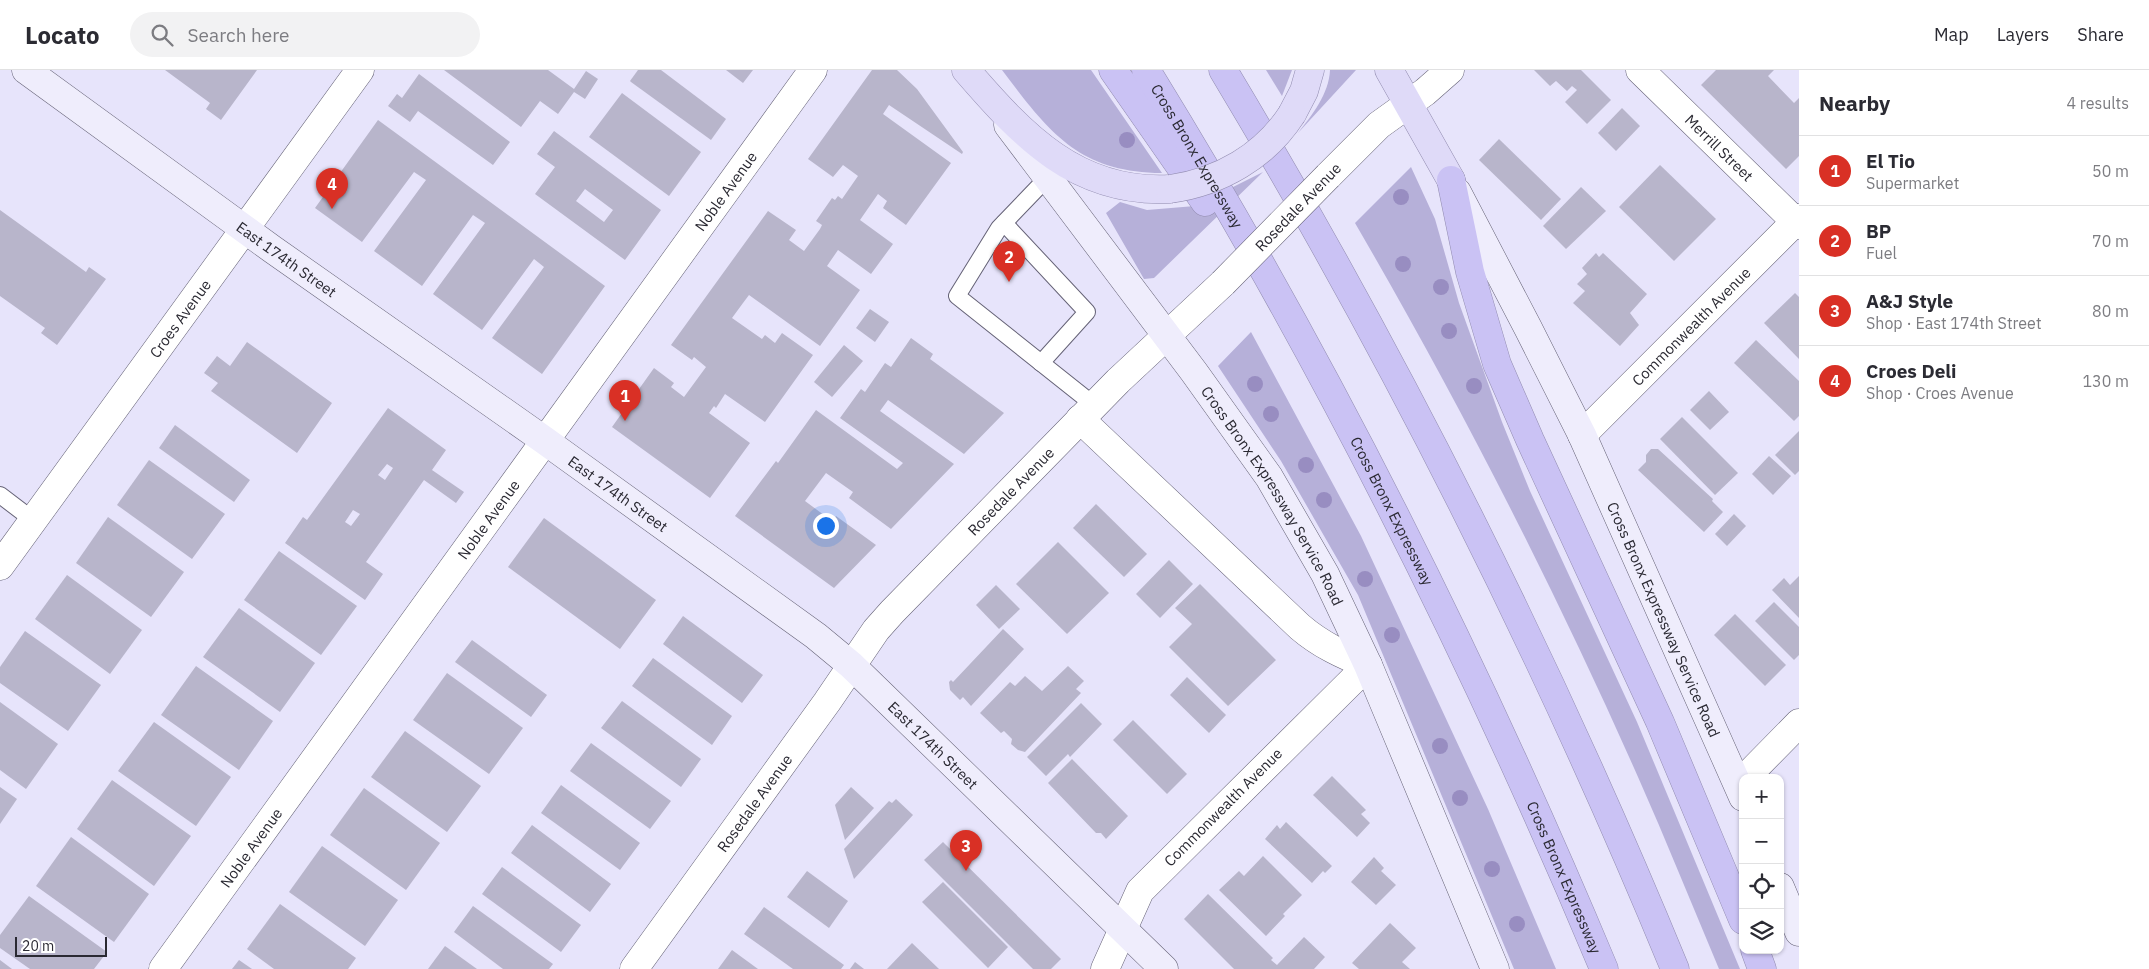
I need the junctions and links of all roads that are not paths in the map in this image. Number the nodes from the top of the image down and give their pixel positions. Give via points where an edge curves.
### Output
1 (26, 70) edge
2 (360, 70) edge
3 (813, 70) edge
4 (966, 70) edge
5 (1113, 70) edge
6 (1146, 70) edge
7 (1222, 70) edge
8 (1310, 70) edge
9 (1389, 70) edge
10 (1450, 70) edge
11 (1640, 70) edge
12 (1408, 103) junction
13 (1047, 178) junction
14 (1451, 180) junction
15 (1798, 222) edge
16 (1004, 223) junction
17 (244, 228) junction
18 (1167, 335) junction
19 (1308, 349) junction
20 (1041, 364) junction
21 (1087, 412) junction
22 (1582, 435) junction
23 (544, 440) junction
24 (0, 495) edge
25 (33, 520) junction
26 (0, 566) edge
27 (1368, 665) junction
28 (851, 666) junction
29 (1799, 723) edge
30 (1752, 774) edge
31 (1739, 778) edge
32 (1784, 896) edge
33 (1739, 910) edge
34 (1123, 929) junction
35 (1799, 932) edge
36 (1756, 954) edge
37 (163, 969) edge
38 (634, 969) edge
39 (1105, 969) edge
40 (1164, 969) edge
41 (1495, 969) edge
42 (1604, 969) edge
43 (1675, 969) edge
44 (1762, 969) edge

1 - 17 main road, East 174th Street
2 - 17 street, Croes Avenue
3 - 23 street, Noble Avenue
4 - 8 main road, bridge via 1018,125 1068,166 1111,184 1142,190 1170,189 1207,181 1242,164 1271,140 1292,114
4 - 13 main road, Cross Bronx Expressway Service Road
5 - 19 highway
6 - 19 highway, Cross Bronx Expressway
7 - 43 highway via 1346,281 1478,532 1579,746
9 - 12 main road, Cross Bronx Expressway Service Road
10 - 12 street, Rosedale Avenue
11 - 15 street, Merrill Street
12 - 14 main road, Cross Bronx Expressway Service Road
12 - 18 street, Rosedale Avenue, bridge via 1370,134 1198,309
13 - 16 lane
13 - 18 main road, Cross Bronx Expressway Service Road
14 - 22 main road, Cross Bronx Expressway Service Road
14 - 33 highway via 1470,272 1497,364 1656,713
15 - 22 street, Commonwealth Avenue
16 - 20 lane via 1087,312
16 - 20 lane via 957,296
17 - 23 main road, East 174th Street
17 - 25 street, Croes Avenue
18 - 21 street, Rosedale Avenue
18 - 27 main road, Cross Bronx Expressway Service Road via 1239,433 1299,526 1350,622
19 - 42 highway, Cross Bronx Expressway via 1379,482 1466,660 1553,848
20 - 21 lane
21 - 27 street via 1300,627 1321,644
21 - 28 street, Rosedale Avenue via 908,594 876,630
22 - 31 main road, Cross Bronx Expressway Service Road
23 - 28 main road, East 174th Street via 816,636
23 - 37 street, Noble Avenue
24 - 25 lane
25 - 26 street, Croes Avenue
27 - 34 street, Commonwealth Avenue via 1140,891
27 - 41 main road, Cross Bronx Expressway Service Road
28 - 34 main road, East 174th Street
28 - 38 street, Rosedale Avenue
29 - 30 street
32 - 35 main road
34 - 39 street, Commonwealth Avenue
34 - 40 main road, East 174th Street
36 - 44 highway

